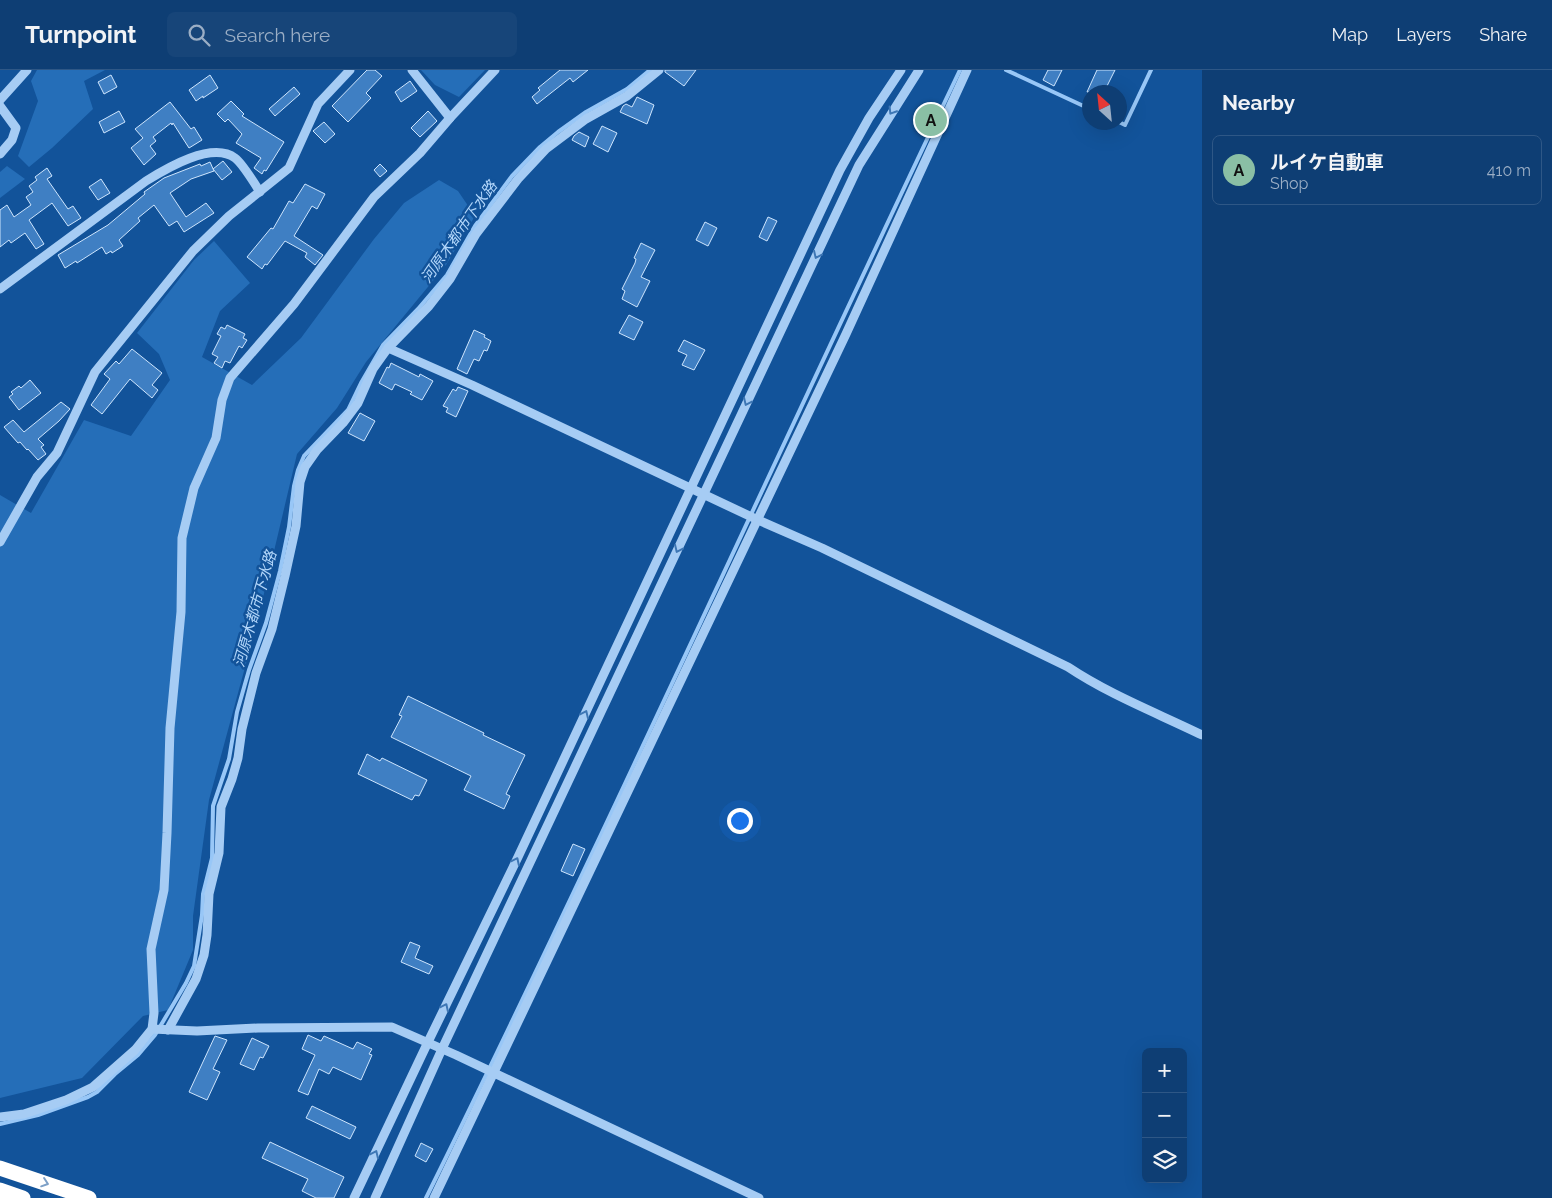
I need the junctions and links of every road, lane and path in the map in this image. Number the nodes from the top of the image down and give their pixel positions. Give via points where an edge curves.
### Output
1 (26, 70) edge
2 (350, 70) edge
3 (412, 70) edge
4 (495, 70) edge
5 (659, 70) edge
6 (901, 70) edge
7 (919, 70) edge
8 (967, 70) edge
9 (0, 100) edge
10 (0, 106) edge
11 (450, 118) junction
12 (0, 154) edge
13 (260, 192) junction
14 (0, 289) edge
15 (388, 348) junction
16 (692, 488) junction
17 (704, 494) junction
18 (758, 520) junction
19 (0, 542) edge
20 (1202, 734) edge
21 (152, 1029) junction
22 (168, 1030) junction
23 (428, 1042) junction
24 (442, 1049) junction
25 (495, 1074) junction
26 (0, 1117) edge
27 (0, 1168) edge
28 (0, 1190) edge
29 (22, 1198) edge
30 (89, 1198) edge
31 (354, 1198) edge
32 (375, 1198) edge
33 (434, 1198) edge
34 (759, 1198) edge

1 - 9 street
2 - 13 street via 318,104 289,168
3 - 11 street
4 - 11 street
5 - 15 street via 627,96 586,119 546,149 487,218 450,279 429,306
6 - 16 street via 840,170
7 -> 17 street via 859,165
8 - 18 street
10 - 12 street via 16,128 12,140
11 - 21 street via 374,198 294,304 230,378 222,400 216,438 194,488 182,538 181,612 170,728 164,890 151,949
13 - 14 street via 236,158 221,152 171,166
13 - 19 street via 193,251 95,372 58,453 37,477
15 - 16 street
15 - 22 street via 373,369 358,403 344,423 317,450 305,467 300,482 296,526 285,576 272,629 256,673 238,758 221,807 219,853 210,894 204,955 196,978
16 - 17 street
23 -> 16 street
17 - 18 street
17 -> 24 street
18 - 20 street via 822,548
18 - 25 street
21 - 22 street
21 - 26 street via 135,1050 93,1087 24,1114
22 - 23 street via 392,1027
23 - 24 street
31 -> 23 street
24 - 25 street
24 - 32 street
25 - 33 street
25 - 34 street
27 -> 30 highway
28 - 29 highway

